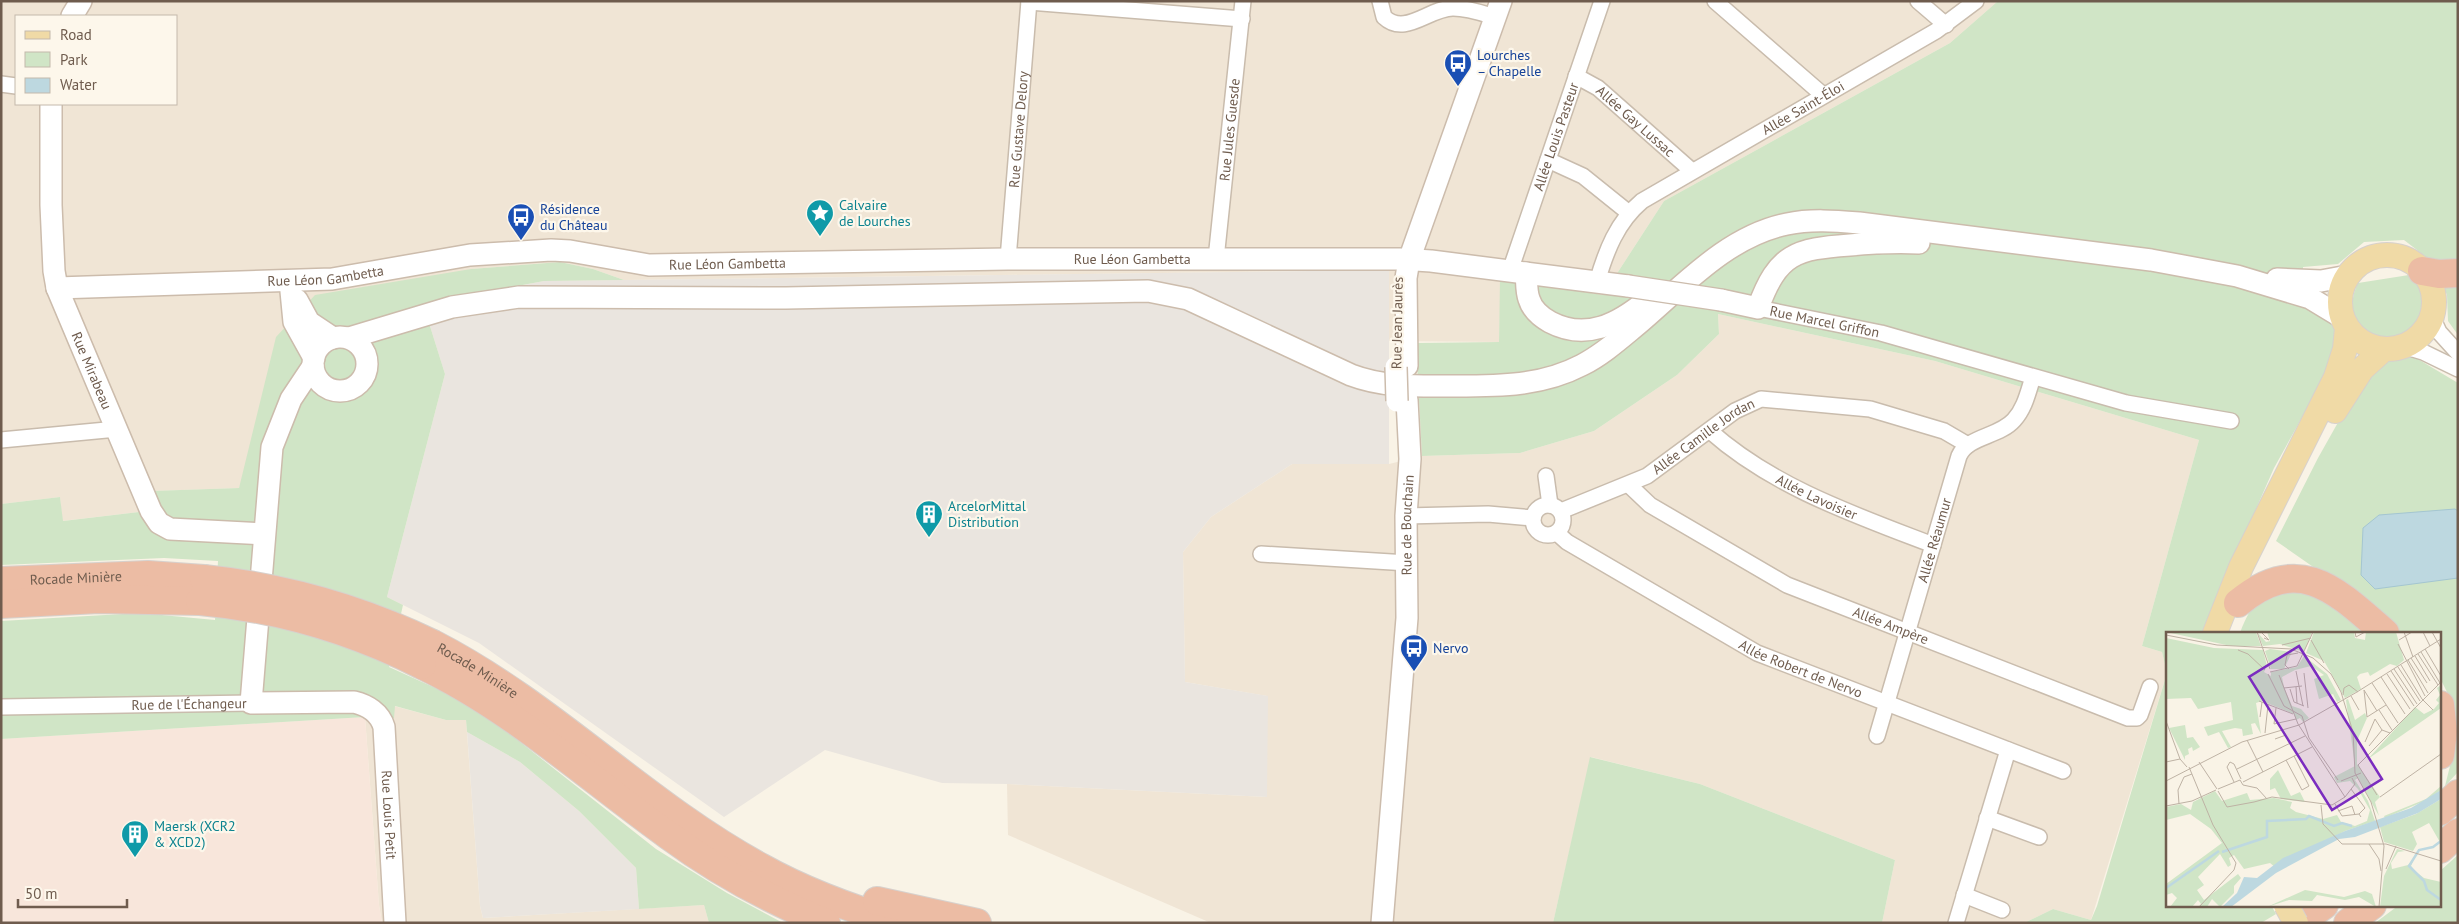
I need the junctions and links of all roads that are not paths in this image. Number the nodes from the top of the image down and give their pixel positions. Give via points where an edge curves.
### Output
1 (81, 1) edge
2 (1243, 1) edge
3 (1380, 1) edge
4 (1602, 1) edge
5 (1715, 1) edge
6 (1918, 1) edge
7 (1976, 1) edge
8 (1029, 2) edge
9 (1498, 9) edge
10 (73, 15) edge
11 (1242, 19) junction
12 (1946, 25) junction
13 (1576, 76) junction
14 (1, 84) edge
15 (15, 86) edge
16 (1823, 95) junction
17 (52, 105) edge
18 (1548, 160) junction
19 (1692, 170) junction
20 (1629, 213) junction
21 (1960, 236) junction
22 (2052, 248) junction
23 (1008, 259) junction
24 (1216, 259) junction
25 (1405, 260) junction
26 (2422, 271) junction
27 (1518, 272) junction
28 (2458, 273) edge
29 (2237, 276) junction
30 (2348, 276) junction
31 (290, 281) junction
32 (1597, 282) junction
33 (57, 288) junction
34 (1758, 308) junction
35 (421, 317) junction
36 (2432, 317) junction
37 (2345, 323) junction
38 (341, 338) junction
39 (2394, 348) junction
40 (2458, 353) edge
41 (314, 362) junction
42 (367, 365) junction
43 (2458, 369) edge
44 (2033, 377) junction
45 (330, 388) junction
46 (2231, 421) dead end
47 (278, 428) junction
48 (117, 429) junction
49 (1710, 431) junction
50 (1, 440) edge
51 (1968, 445) junction
52 (1546, 476) dead end
53 (1629, 485) junction
54 (1555, 508) junction
55 (1406, 516) junction
56 (1533, 518) junction
57 (1556, 533) junction
58 (264, 534) junction
59 (1933, 545) junction
60 (1261, 554) dead end
61 (1408, 563) junction
62 (1, 581) edge
63 (202, 590) junction
64 (2238, 603) junction
65 (1, 604) edge
66 (1907, 632) junction
67 (2215, 632) edge
68 (2228, 632) edge
69 (2384, 632) edge
70 (428, 655) junction
71 (2150, 687) dead end
72 (251, 703) junction
73 (1886, 703) junction
74 (1, 707) edge
75 (374, 711) joint
76 (2442, 718) edge
77 (1877, 736) dead end
78 (2442, 744) edge
79 (2008, 750) junction
80 (2063, 771) dead end
81 (2458, 794) edge
82 (2442, 808) edge
83 (1987, 818) junction
84 (693, 825) junction
85 (2458, 833) edge
86 (2040, 837) dead end
87 (2442, 847) edge
88 (1964, 895) junction
89 (2287, 906) edge
90 (2301, 906) edge
91 (2305, 906) edge
92 (2323, 906) edge
93 (2371, 906) edge
94 (2002, 910) dead end
95 (1382, 922) edge
96 (395, 923) edge
97 (826, 923) edge
98 (899, 923) edge
99 (977, 923) edge
100 (1956, 923) edge
101 (2286, 923) edge
102 (2298, 923) edge
103 (2311, 923) edge
104 (2348, 923) edge

1 - 10 street
2 - 11 street, Rue Jules Guesde
3 - 9 street via 1384,17 1399,25 1439,10
4 - 13 street, Allée Louis Pasteur
5 - 16 street
6 - 12 street
7 - 12 street, Allée Saint-Éloi
8 - 11 street
8 - 23 street, Rue Gustave Delory
9 - 25 street, Rue Jean Jaurès via 1450,141 1421,203
11 - 24 street, Rue Jules Guesde
12 - 16 street, Allée Saint-Éloi
13 - 18 street, Allée Louis Pasteur
13 - 19 street, Allée Gay Lussac via 1598,88
14 - 15 street
16 - 19 street, Allée Saint-Éloi
17 - 33 street, Rue Mirabeau via 51,206
18 - 20 street via 1575,171
18 - 27 street, Allée Louis Pasteur
19 - 20 street, Allée Saint-Éloi via 1649,196
20 - 32 street, Allée Saint-Éloi via 1607,250
21 - 22 street
21 - 27 street via 1881,214 1845,208 1821,206 1783,210 1719,238 1627,315 1604,327 1587,331 1562,327 1546,320 1535,310
21 - 35 street via 1833,221 1802,222 1774,228 1742,241 1717,258 1622,338 1584,365 1543,380 1503,386 1371,382 1188,299 1148,291 786,298 519,297 467,304
22 - 29 street via 2151,260
22 - 34 street via 1892,242 1807,249 1790,257 1778,268
23 - 24 street, Rue Léon Gambetta
23 - 31 street, Rue Léon Gambetta via 649,265 570,251 480,253 349,277
24 - 25 street, Rue Léon Gambetta
25 - 27 street, Rue Marcel Griffon
25 - 55 street, Rue de Bouchain via 1401,367 1410,458
26 - 28 highway
26 - 30 main road via 2408,260 2384,255 2366,260
26 - 36 main road via 2433,292
27 - 32 street, Rue Marcel Griffon
29 - 30 street via 2307,281
29 - 37 street via 2310,298
30 - 37 main road via 2341,293
31 - 33 street, Rue Léon Gambetta
31 - 38 street via 306,318
31 - 41 street via 294,322
32 - 34 street, Rue Marcel Griffon, bridge
33 - 48 street, Rue Mirabeau
34 - 44 street, Rue Marcel Griffon via 1868,330
35 - 38 street
35 - 42 street via 389,338
36 - 39 main road via 2423,333
36 - 40 street via 2439,332
37 - 39 main road via 2361,341
37 - 67 main road via 2345,348 2336,377 2241,566
38 - 41 street via 322,344
38 - 42 street via 362,349
39 - 43 street via 2423,352
39 - 64 main road via 2362,369 2341,400
41 - 45 street via 320,381
41 - 47 street
42 - 45 street via 363,378 353,387
44 - 46 street, Rue Marcel Griffon via 2126,403
44 - 51 street via 2023,407 2014,420 1996,433
45 - 47 street via 300,403
47 - 58 street via 270,458
48 - 50 street
48 - 58 street, Rue Mirabeau via 151,511 164,527
49 - 51 street, Allée Camille Jordan via 1744,406 1761,399 1777,399 1881,412 1944,431
49 - 53 street, Allée Camille Jordan via 1666,464
49 - 59 street, Allée Lavoisier via 1739,454 1815,498
51 - 59 street, Allée Réaumur via 1959,456
52 - 54 street
53 - 54 street, Allée Camille Jordan
53 - 66 street, Allée Ampère via 1650,505 1778,581
54 - 56 street via 1538,509
54 - 57 street via 1563,523
55 - 56 street via 1488,514
55 - 61 street, Rue de Bouchain
56 - 57 street via 1534,526 1541,534
57 - 73 street, Allée Robert de Nervo via 1747,649
58 - 72 street
59 - 66 street, Allée Réaumur
60 - 61 street
61 - 95 street, Rue de Bouchain via 1404,654
62 - 63 highway, Rocade Minière via 148,575
63 - 65 highway, Rocade Minière
63 - 70 highway, Rocade Minière, bridge via 260,587 314,599 368,616
64 - 68 main road
64 - 69 highway via 2271,582 2304,579 2330,588
66 - 71 street, Allée Ampère via 2128,718 2140,715
66 - 73 street, Allée Réaumur
70 - 84 highway, Rocade Minière via 467,663 538,709
70 - 97 highway, Rocade Minière via 703,859 763,894
72 - 74 street, Rue de l'Échangeur
72 - 75 street, Rue de l'Échangeur via 349,702 363,704
73 - 77 street, Allée Réaumur
73 - 79 street, Allée Robert de Nervo
75 - 96 street, Rue Louis Petit via 384,727
76 - 78 highway
79 - 80 street, Allée Robert de Nervo
79 - 83 street
81 - 82 highway
83 - 86 street
83 - 88 street
84 - 98 highway, Rocade Minière via 788,881 838,903
84 - 99 highway via 851,894
85 - 87 highway
88 - 94 street
88 - 100 street
89 - 102 main road, bridge
90 - 103 main road
91 - 101 highway
92 - 102 highway
93 - 104 highway

